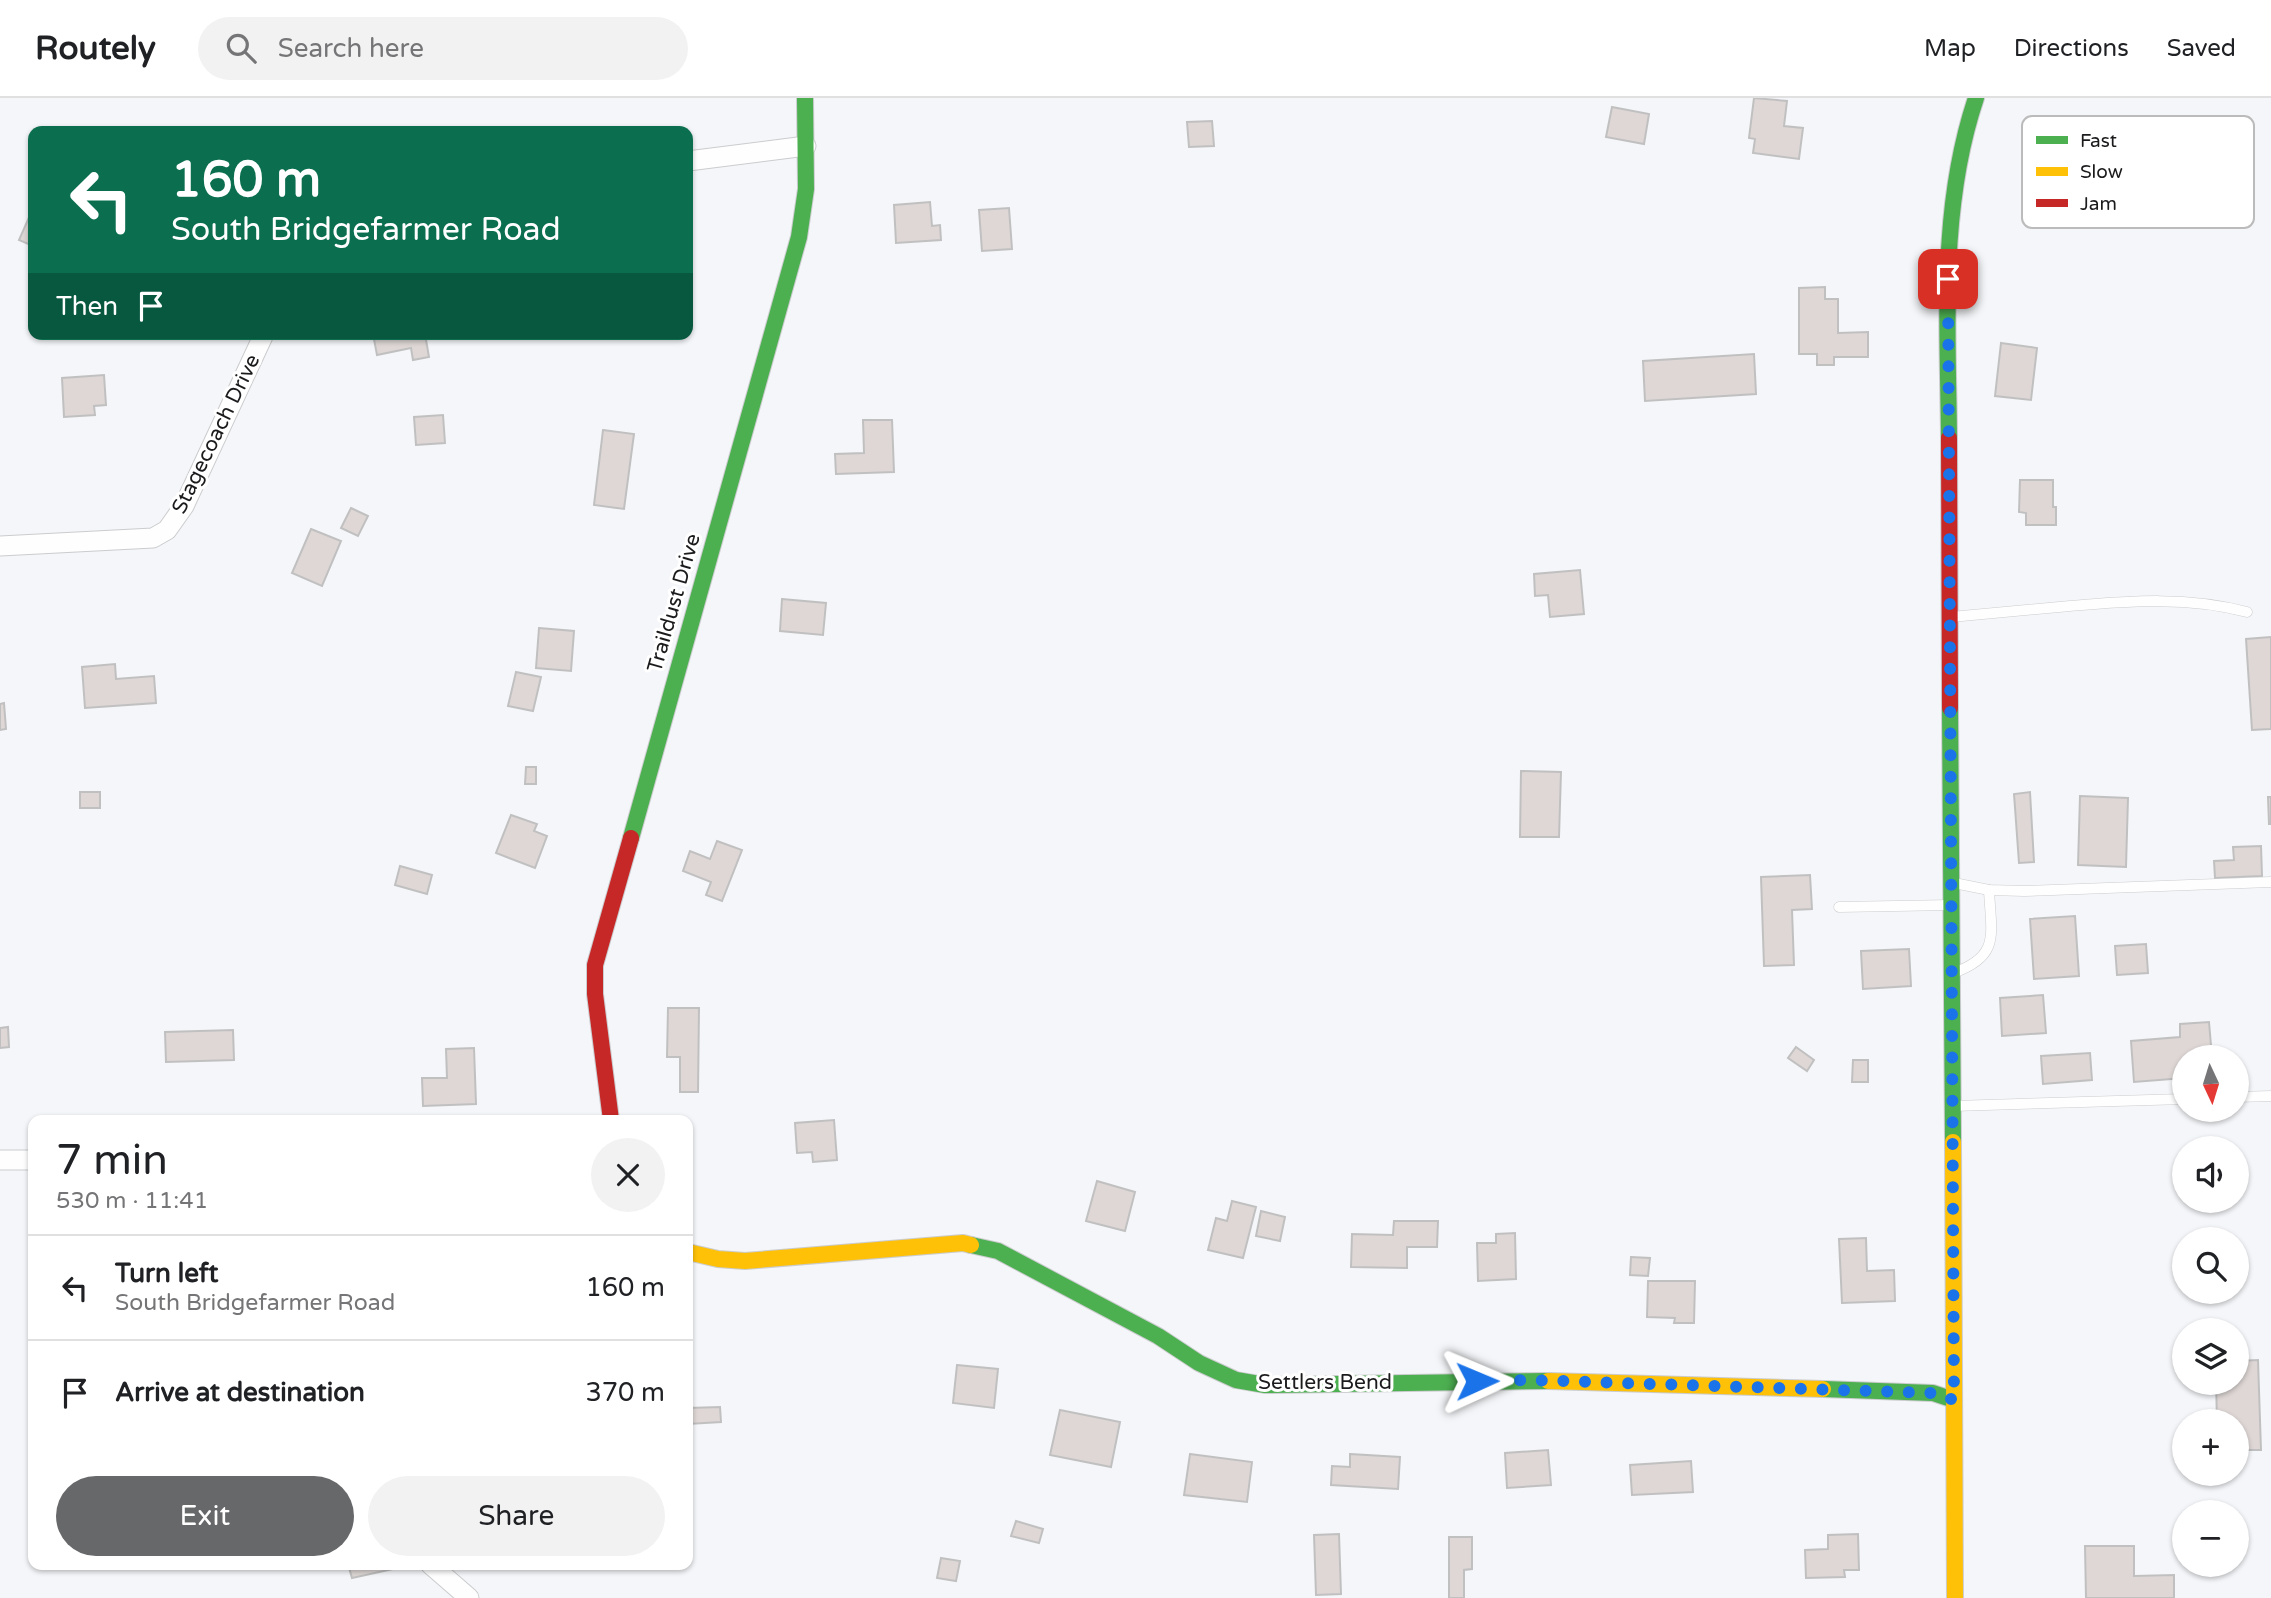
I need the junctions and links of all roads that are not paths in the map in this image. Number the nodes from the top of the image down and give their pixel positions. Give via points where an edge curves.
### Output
1 (805, 98) edge
2 (1976, 98) edge
3 (806, 146) junction
4 (693, 160) edge
5 (261, 340) edge
6 (0, 546) edge
7 (2247, 612) dead end
8 (1950, 617) junction
9 (2271, 882) edge
10 (1952, 883) junction
11 (1989, 890) junction
12 (1952, 905) junction
13 (1839, 906) dead end
14 (1952, 973) junction
15 (2271, 1096) edge
16 (2249, 1097) edge
17 (2172, 1099) edge
18 (1953, 1105) junction
19 (610, 1115) edge
20 (0, 1160) edge
21 (28, 1160) edge
22 (693, 1253) edge
23 (1954, 1400) junction
24 (437, 1570) edge
25 (469, 1598) edge
26 (1955, 1598) edge

1 - 3 street, Traildust Drive
2 - 8 street via 1962,143 1950,220
3 - 4 street
3 - 19 street, Traildust Drive via 799,237 595,965
5 - 6 street, Stagecoach Drive via 184,506 167,530 152,538
7 - 8 lane via 2167,600
8 - 10 street
9 - 11 lane
10 - 11 lane
10 - 12 street
11 - 14 lane via 1988,951 1972,966
12 - 13 lane
12 - 14 street
14 - 18 street
15 - 16 lane
17 - 18 lane
18 - 23 street
20 - 21 street
22 - 23 street, Settlers Bend via 745,1261 963,1243 998,1251 1158,1336 1199,1363 1236,1380 1265,1385 1529,1380 1933,1393
23 - 26 street
24 - 25 street

